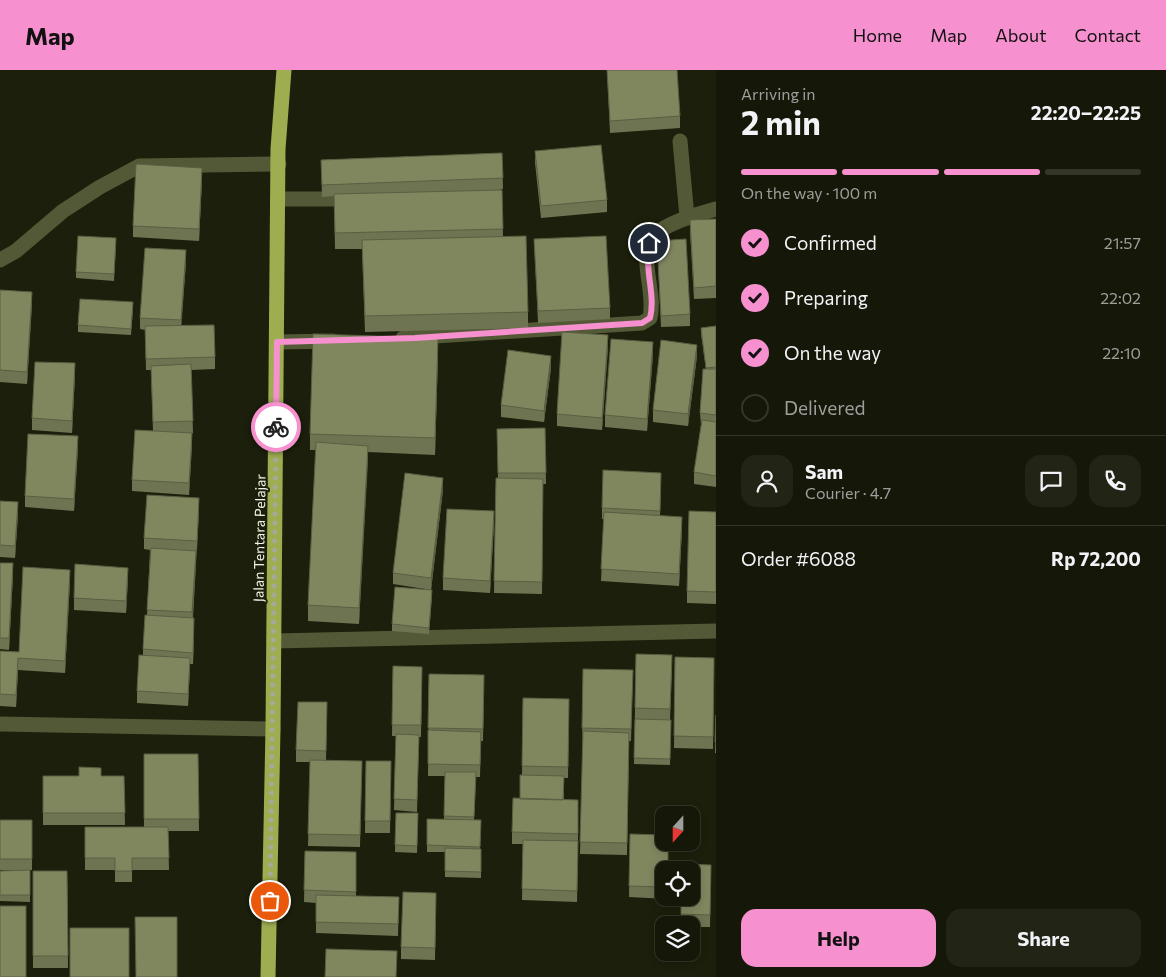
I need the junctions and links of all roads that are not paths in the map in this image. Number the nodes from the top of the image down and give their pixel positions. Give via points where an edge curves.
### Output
1 (284, 70) edge
2 (680, 141) dead end
3 (278, 164) junction
4 (278, 199) junction
5 (368, 199) edge
6 (716, 209) edge
7 (687, 217) junction
8 (0, 260) edge
9 (385, 339) edge
10 (346, 340) edge
11 (277, 342) junction
12 (716, 631) edge
13 (274, 641) junction
14 (0, 724) edge
15 (273, 729) junction
16 (268, 977) edge

1 - 3 highway, Jalan Tentara Pelajar
2 - 7 street
3 - 4 highway, Jalan Tentara Pelajar
3 - 8 street via 139,166 63,211 16,251
4 - 5 street
4 - 11 highway, Jalan Tentara Pelajar
6 - 7 street
7 - 9 street via 657,233 649,243 646,259 652,308 650,318 642,323
10 - 11 street
11 - 13 highway, Jalan Tentara Pelajar
12 - 13 street
13 - 15 highway, Jalan Tentara Pelajar
14 - 15 street
15 - 16 highway, Jalan Tentara Pelajar

